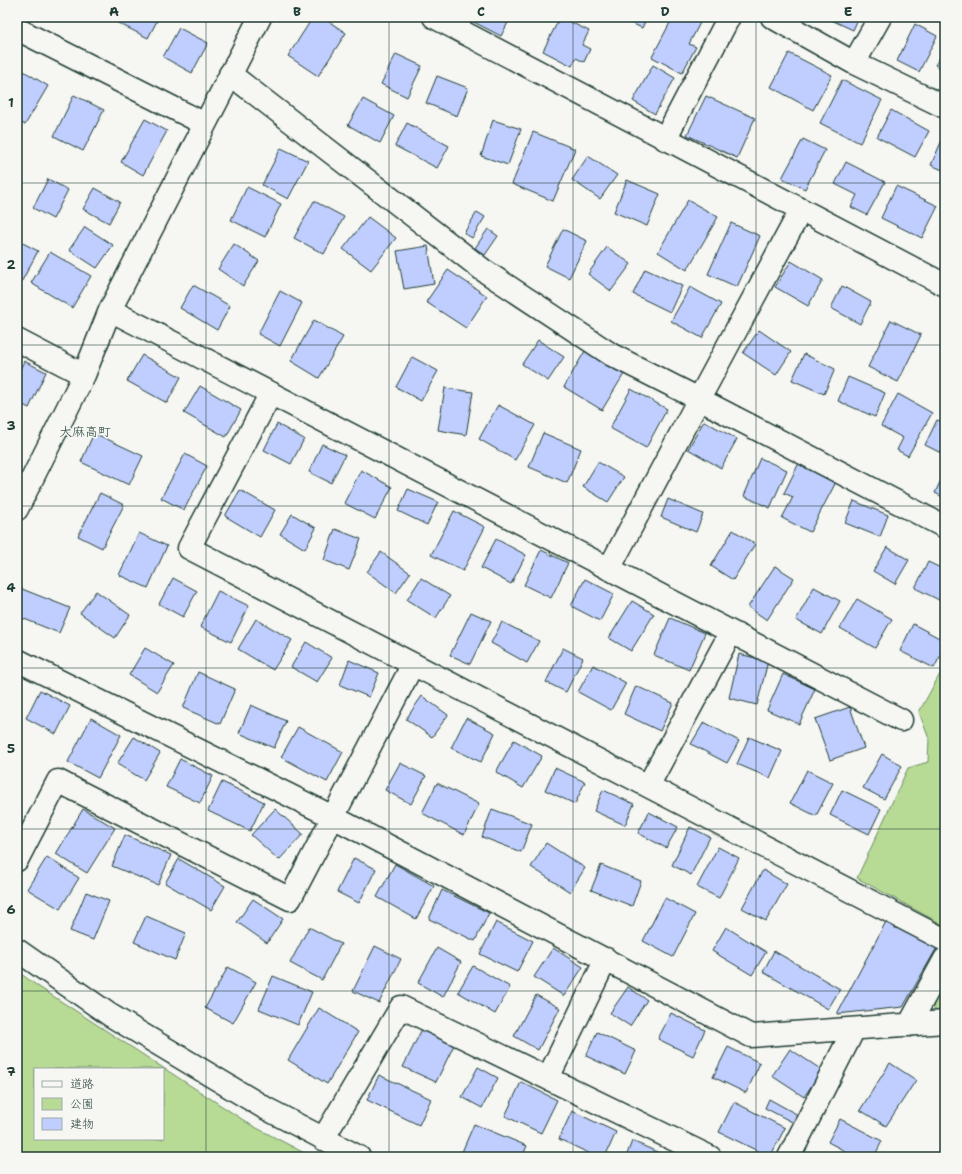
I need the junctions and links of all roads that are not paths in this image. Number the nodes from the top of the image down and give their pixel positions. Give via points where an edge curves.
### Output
1 (260, 17) edge
2 (434, 17) edge
3 (729, 17) edge
4 (772, 17) edge
5 (880, 17) edge
6 (17, 29) edge
7 (854, 63) junction
8 (230, 74) junction
9 (945, 107) edge
10 (205, 124) junction
11 (665, 139) junction
12 (801, 210) junction
13 (945, 285) edge
14 (110, 310) junction
15 (17, 340) edge
16 (84, 375) junction
17 (271, 393) junction
18 (699, 399) junction
19 (17, 509) edge
20 (945, 527) edge
21 (609, 569) junction
22 (731, 632) junction
23 (17, 660) edge
24 (413, 664) junction
25 (901, 720) dead end
26 (648, 786) junction
27 (333, 817) junction
28 (17, 860) edge
29 (945, 940) edge
30 (17, 950) edge
31 (606, 959) junction
32 (945, 959) edge
33 (945, 1022) edge
34 (909, 1025) junction
35 (854, 1029) junction
36 (548, 1078) junction
37 (323, 1139) junction
38 (359, 1157) edge
39 (710, 1157) edge
40 (789, 1157) edge

1 - 8 street
2 - 11 street
3 - 11 street
4 - 7 street
5 - 7 street
6 - 10 street
7 - 9 street
8 - 10 street
8 - 18 street via 483,270 612,356
10 - 14 street
11 - 12 street
12 - 13 street
12 - 18 street
14 - 16 street
14 - 17 street
15 - 16 street
16 - 19 street
17 - 21 street
17 - 24 street via 189,548
18 - 20 street
18 - 21 street
21 - 22 street
22 - 25 street
22 - 26 street
23 - 27 street
24 - 26 street
24 - 27 street
26 - 29 street
27 - 28 street via 290,898 58,781
27 - 31 street
30 - 37 street via 110,1016 265,1108
31 - 35 street via 751,1036
31 - 36 street
32 - 34 street
33 - 34 street
34 - 35 street
35 - 40 street
36 - 37 street via 401,1007
36 - 39 street
37 - 38 street

